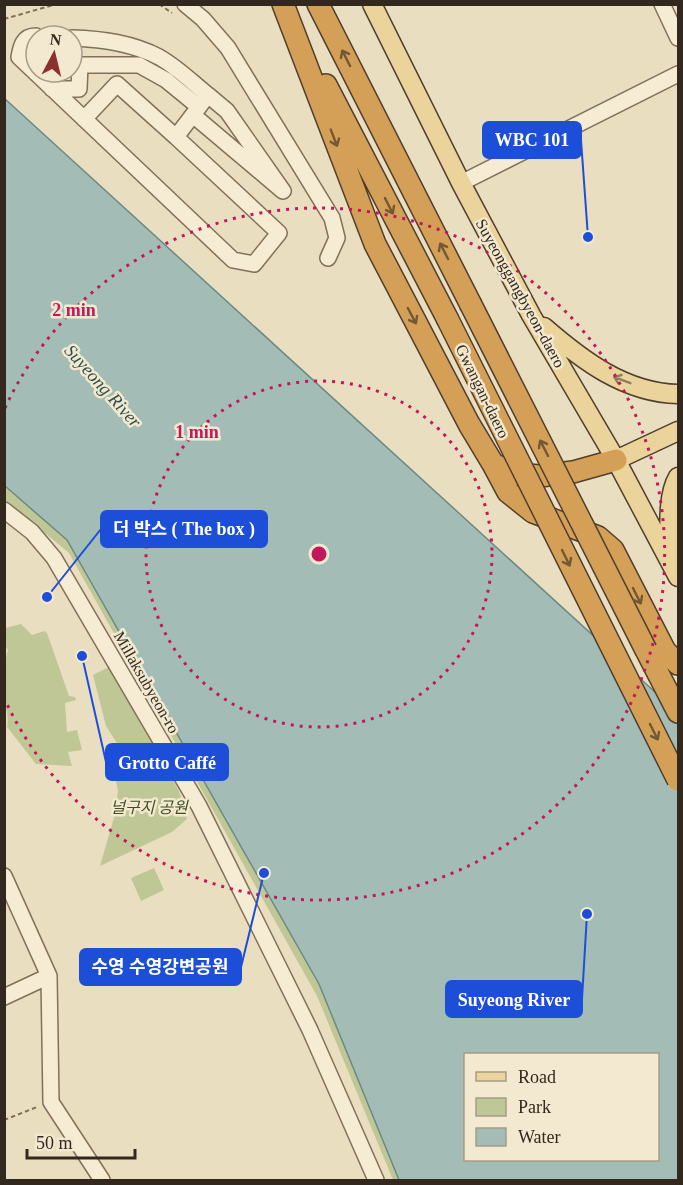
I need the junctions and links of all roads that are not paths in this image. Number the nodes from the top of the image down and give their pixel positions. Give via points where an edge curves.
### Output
1 (185, 4) edge
2 (284, 4) edge
3 (318, 4) edge
4 (662, 4) edge
5 (373, 7) edge
6 (84, 38) edge
7 (678, 38) edge
8 (24, 40) edge
9 (24, 62) edge
10 (678, 74) edge
11 (47, 84) edge
12 (52, 89) junction
13 (200, 106) junction
14 (84, 119) junction
15 (176, 137) junction
16 (461, 183) junction
17 (328, 258) dead end
18 (531, 315) junction
19 (678, 394) edge
20 (678, 431) edge
21 (616, 460) junction
22 (493, 464) junction
23 (678, 477) edge
24 (4, 510) edge
25 (674, 569) edge
26 (646, 651) junction
27 (678, 664) edge
28 (678, 685) edge
29 (678, 712) edge
30 (678, 780) edge
31 (4, 876) edge
32 (49, 976) junction
33 (4, 997) edge
34 (102, 1180) edge
35 (376, 1180) edge

1 - 17 street via 228,48 332,218 337,238
2 -> 22 highway via 375,244
2 -> 30 highway, Gwangan-daero, bridge via 447,318
26 -> 3 highway, Gwangan-daero, bridge
4 - 7 street
5 - 16 main road, Suyeonggangbyeon-daero
6 - 13 street via 130,45 161,58
8 - 9 street via 19,57
10 - 16 street
11 - 12 street
12 - 13 street via 79,89 80,65 139,65
12 - 14 street
13 - 13 street via 227,111 283,191
13 - 15 street
14 - 15 street via 117,84
14 - 15 street via 233,260 254,264 279,233
16 - 18 main road, Suyeonggangbyeon-daero
19 -> 18 main road via 617,380 577,356
18 - 21 main road, Suyeonggangbyeon-daero
20 - 21 main road
21 - 22 highway via 540,476 515,474
21 - 25 main road, Suyeonggangbyeon-daero
22 -> 27 highway via 508,492 532,512 598,537 613,550 665,651
23 - 25 main road via 670,514
24 - 35 street, Millaksubyeon-ro via 32,532 54,558 199,806 310,1030
26 - 28 highway
26 - 29 highway, Gwangan-daero
31 - 32 street
32 - 33 street
32 - 34 street via 51,1102

